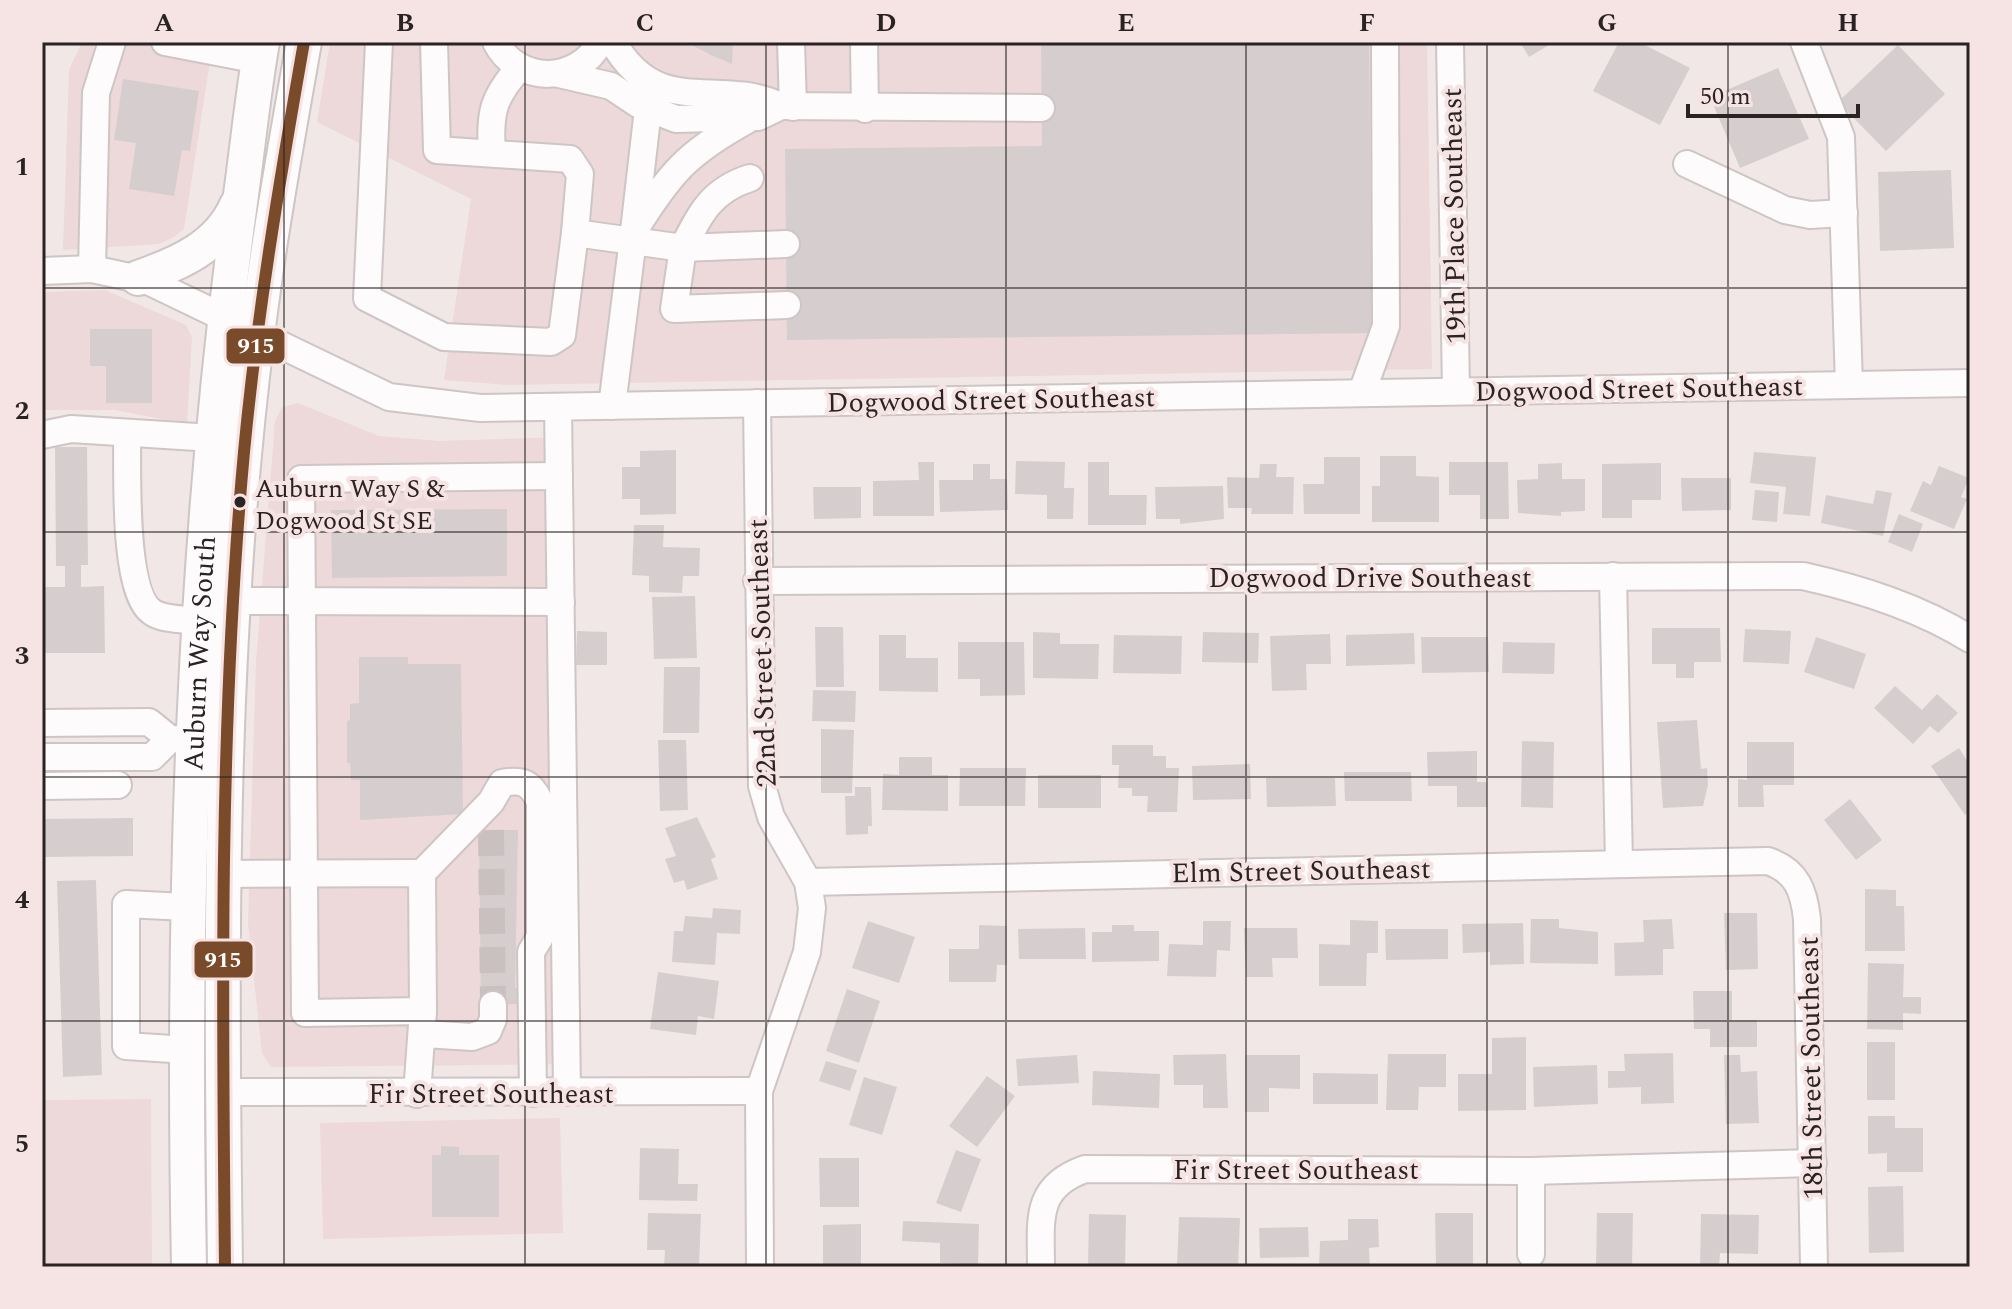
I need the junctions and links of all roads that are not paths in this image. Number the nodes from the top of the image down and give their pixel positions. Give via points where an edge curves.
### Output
1 (112, 42) edge
2 (165, 42) edge
3 (304, 42) edge
4 (379, 42) edge
5 (434, 42) edge
6 (496, 42) edge
7 (600, 42) edge
8 (613, 42) edge
9 (791, 42) edge
10 (864, 42) edge
11 (1385, 42) edge
12 (1450, 42) edge
13 (1804, 42) edge
14 (261, 51) edge
15 (520, 67) junction
16 (559, 74) junction
17 (787, 107) junction
18 (1041, 108) dead end
19 (648, 109) junction
20 (865, 109) junction
21 (753, 117) junction
22 (492, 153) junction
23 (1687, 164) dead end
24 (750, 178) dead end
25 (241, 193) junction
26 (1844, 213) junction
27 (575, 233) junction
28 (633, 237) junction
29 (786, 244) dead end
30 (683, 248) junction
31 (92, 269) junction
32 (42, 271) edge
33 (138, 278) junction
34 (787, 305) dead end
35 (223, 318) junction
36 (257, 334) junction
37 (1970, 383) edge
38 (1849, 385) junction
39 (1456, 390) junction
40 (1362, 392) junction
41 (757, 403) junction
42 (612, 406) junction
43 (558, 407) junction
44 (127, 433) junction
45 (42, 435) edge
46 (212, 438) junction
47 (559, 476) junction
48 (1613, 576) junction
49 (757, 581) junction
50 (234, 601) junction
51 (302, 602) junction
52 (561, 602) junction
53 (199, 621) junction
54 (1970, 639) edge
55 (42, 723) edge
56 (197, 740) junction
57 (42, 757) edge
58 (118, 785) dead end
59 (42, 786) edge
60 (491, 802) junction
61 (491, 830) tunnel mouth
62 (1619, 863) junction
63 (304, 873) junction
64 (422, 873) junction
65 (1790, 873) joint
66 (224, 874) junction
67 (808, 882) junction
68 (186, 916) junction
69 (493, 1005) tunnel mouth
70 (424, 1023) junction
71 (187, 1050) junction
72 (759, 1091) junction
73 (223, 1092) junction
74 (567, 1092) junction
75 (533, 1093) junction
76 (417, 1094) junction
77 (1813, 1163) junction
78 (1531, 1171) junction
79 (1531, 1254) dead end
80 (189, 1267) edge
81 (225, 1267) edge
82 (760, 1267) edge
83 (1041, 1267) edge
84 (1814, 1267) edge

1 - 31 street via 96,93
2 - 14 street
3 - 36 main road, Auburn Way South
4 - 27 street via 367,298 444,337 551,342 562,335
5 - 22 street via 437,150
6 - 15 street
7 - 16 street via 581,65
8 - 17 street via 632,67 674,93 760,96
9 - 17 street
10 - 20 street
11 - 40 street via 1386,326
12 - 39 street, 19th Place Southeast
13 - 26 street via 1841,137
14 - 25 main road, Auburn Way South
15 - 16 street
15 - 22 street via 498,92 490,127
16 - 19 street via 611,86
17 - 20 street
17 - 21 street
18 - 20 street
19 - 21 street via 676,119
19 - 28 street
21 - 28 street via 682,162
22 - 27 street via 570,159 580,174
23 - 26 street via 1785,210
24 - 30 street via 727,185 712,199
25 - 33 main road via 231,217 197,252
25 - 35 main road, Auburn Way South
26 - 38 street
27 - 28 street
28 - 30 street
28 - 42 street
29 - 30 street
30 - 34 street via 674,309
31 - 32 street, Dogwood Street Southeast
31 - 33 street, Dogwood Street Southeast
33 - 35 street, Dogwood Street Southeast
35 - 36 street, Dogwood Street Southeast
35 - 46 main road, Auburn Way South
36 - 43 street, Dogwood Street Southeast via 389,397 480,408
36 - 50 main road, Auburn Way South
37 - 38 street, Dogwood Street Southeast
38 - 39 street, Dogwood Street Southeast
39 - 40 street, Dogwood Street Southeast
40 - 41 street, Dogwood Street Southeast
41 - 42 street, Dogwood Street Southeast
41 - 49 street, 22nd Street Southeast
42 - 43 street, Dogwood Street Southeast
43 - 47 street
44 - 45 street via 71,429
44 - 46 street
44 - 53 street via 129,558 146,607 155,614
46 - 53 main road, Auburn Way South
47 - 51 street via 301,479
47 - 52 street
48 - 49 street, Dogwood Drive Southeast
48 - 54 street, Dogwood Drive Southeast via 1803,576 1892,602
48 - 62 street
49 - 67 street, 22nd Street Southeast via 762,786 771,817
50 - 51 street
50 - 56 main road, Auburn Way South
51 - 52 street
51 - 63 street
52 - 74 street
53 - 56 main road, Auburn Way South
55 - 56 street via 149,722
56 - 57 street via 152,757
56 - 66 main road, Auburn Way South
56 - 68 main road, Auburn Way South
58 - 59 street
60 - 61 street
60 - 64 street
60 - 75 street via 502,783 518,780 532,786 540,802 540,937 531,952
62 - 65 street, Elm Street Southeast via 1768,861
62 - 67 street, Elm Street Southeast
63 - 64 street
63 - 66 street
63 - 70 street via 305,1013
64 - 70 street
65 - 77 street, 18th Street Southeast via 1805,898 1807,919
66 - 73 main road, Auburn Way South
67 - 72 street, 22nd Street Southeast via 810,936
68 - 71 main road, Auburn Way South
68 - 71 street via 126,904 126,1046
68 - 73 main road via 202,964 204,1073 208,1088
69 - 70 street via 488,1031 472,1037
70 - 76 street
71 - 80 main road, Auburn Way South
72 - 74 street, Fir Street Southeast
72 - 82 street, 22nd Street Southeast
73 - 76 street, Fir Street Southeast
73 - 81 main road, Auburn Way South
74 - 75 street, Fir Street Southeast
75 - 76 street, Fir Street Southeast
77 - 78 street, Fir Street Southeast
77 - 84 street, 18th Street Southeast
78 - 79 street
78 - 83 street, Fir Street Southeast via 1085,1169 1062,1177 1048,1196 1041,1218

